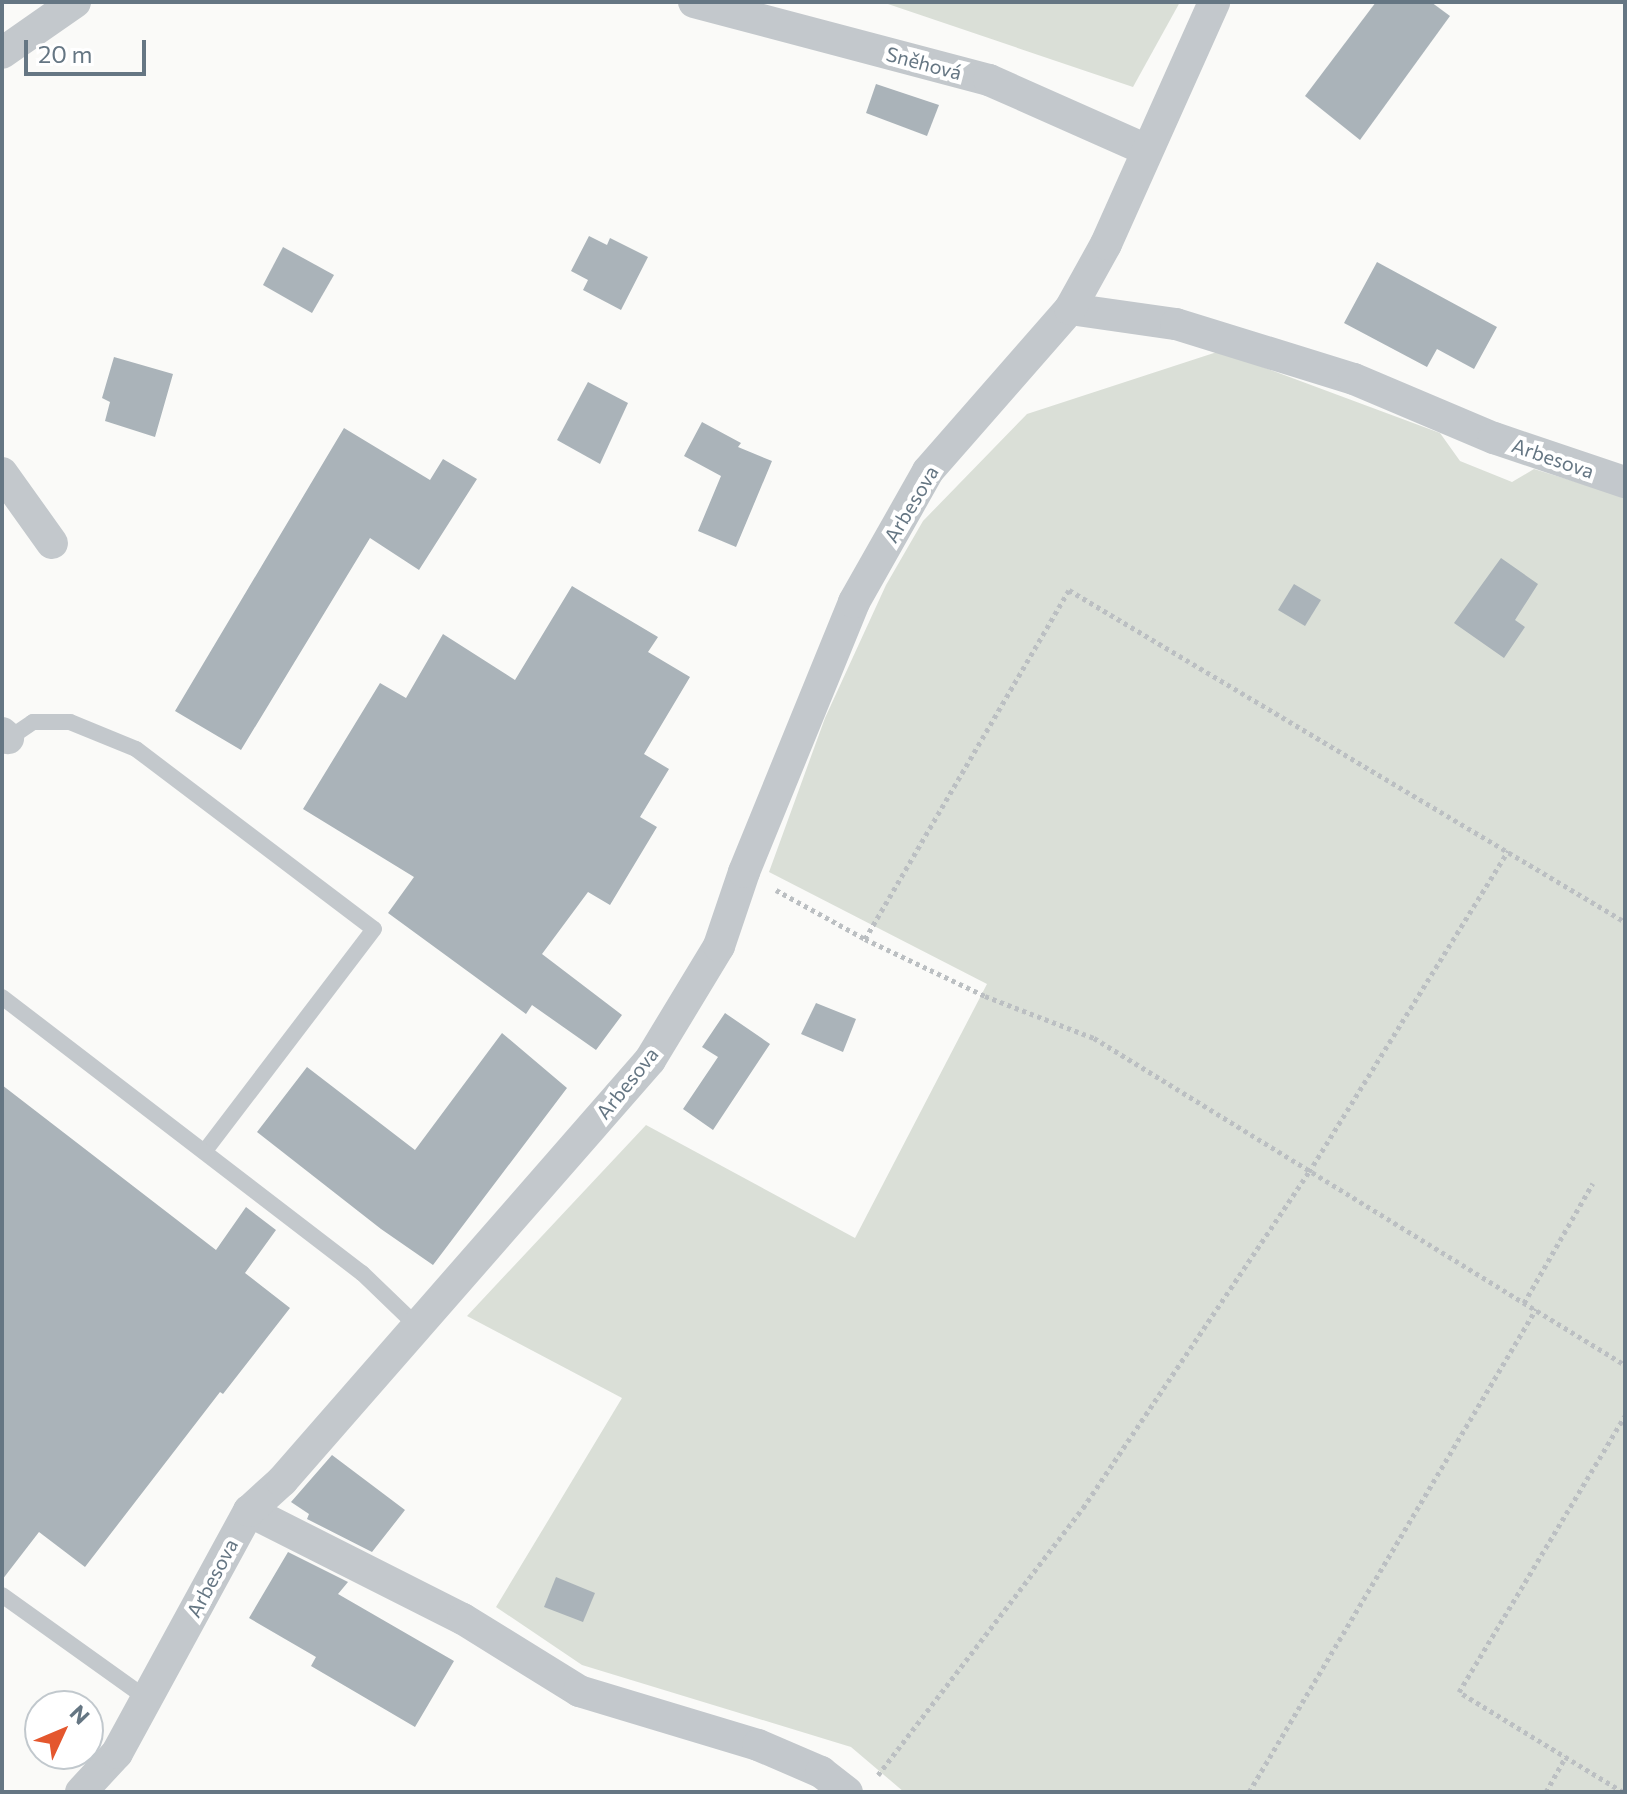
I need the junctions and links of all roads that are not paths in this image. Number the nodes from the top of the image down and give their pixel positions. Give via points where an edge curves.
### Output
1 (75, 2) edge
2 (694, 2) edge
3 (1214, 2) edge
4 (2, 53) edge
5 (1145, 149) junction
6 (1070, 309) junction
7 (2, 473) edge
8 (1625, 482) edge
9 (52, 543) dead end
10 (4, 739) edge
11 (2, 997) edge
12 (204, 1152) junction
13 (417, 1326) junction
14 (249, 1511) junction
15 (2, 1595) edge
16 (147, 1699) junction
17 (860, 1786) edge
18 (81, 1792) edge

1 - 4 street
2 - 5 street, Sněhová via 989,80
3 - 5 street, Arbesova
5 - 6 street, Arbesova via 1106,244
6 - 8 street, Arbesova via 1176,324 1354,379 1494,438
6 - 13 street, Arbesova via 928,471 854,602 719,946 650,1060
7 - 9 street
10 - 12 lane via 33,722 70,722 136,749 374,929
11 - 12 lane
12 - 13 lane via 362,1273
13 - 14 street, Arbesova via 282,1481
14 - 16 street, Arbesova
14 - 17 street via 463,1619 579,1691 758,1745
15 - 16 lane
16 - 18 street, Arbesova via 117,1753

